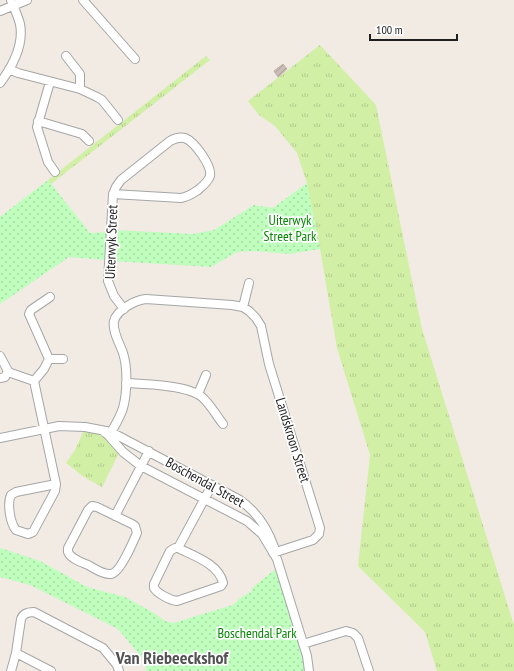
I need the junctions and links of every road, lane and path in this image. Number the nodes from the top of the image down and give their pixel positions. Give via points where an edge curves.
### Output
1 (27, 0) edge
2 (83, 0) edge
3 (12, 3) edge
4 (0, 11) edge
5 (66, 56) dead end
6 (135, 59) dead end
7 (9, 69) junction
8 (50, 82) junction
9 (0, 83) edge
10 (80, 89) junction
11 (118, 120) dead end
12 (38, 121) junction
13 (89, 141) dead end
14 (55, 172) dead end
15 (113, 194) junction
16 (249, 283) dead end
17 (50, 297) dead end
18 (243, 307) junction
19 (124, 309) junction
20 (0, 356) edge
21 (49, 359) junction
22 (62, 359) dead end
23 (8, 372) junction
24 (206, 375) dead end
25 (0, 378) edge
26 (34, 381) junction
27 (126, 383) junction
28 (198, 394) junction
29 (223, 424) dead end
30 (44, 428) junction
31 (108, 433) junction
32 (0, 438) edge
33 (149, 451) junction
34 (141, 466) junction
35 (56, 484) junction
36 (212, 485) junction
37 (205, 499) junction
38 (115, 516) junction
39 (178, 548) junction
40 (275, 554) junction
41 (303, 644) junction
42 (16, 653) junction
43 (11, 671) edge
44 (50, 671) edge
45 (119, 671) edge
46 (309, 671) edge
47 (369, 671) edge

1 - 3 street
2 - 6 street
3 - 4 street
3 - 7 street via 20,23 20,35 18,51
5 - 10 street via 80,74
7 - 8 street
7 - 9 street
8 - 10 street
8 - 12 street
10 - 11 street via 102,100
12 - 13 street via 82,134
12 - 14 street via 38,133 48,162
15 - 15 street, Uiterwyk Street via 121,180 176,138 186,139 192,143 210,169 207,182 181,198
15 - 19 street, Uiterwyk Street via 108,281 114,296
16 - 18 street
17 - 21 street via 29,314
18 - 19 street via 146,299
18 - 40 street, Landskroon Street via 253,314 261,326 269,364 320,528 319,534 313,540
19 - 27 street via 117,314 114,324 125,358
20 - 23 street
21 - 22 street
21 - 26 street
23 - 25 street via 5,377
23 - 26 street
24 - 28 street
26 - 30 street
27 - 28 street via 174,388
27 - 31 street via 123,408
28 - 29 street
30 - 31 street, Boschendal Street via 69,426 92,428
30 - 32 street, Boschendal Street
30 - 35 street
31 - 33 street, Boschendal Street
31 - 34 street, Boschendal Street via 123,452
33 - 34 street, Boschendal Street
33 - 36 street, Boschendal Street
34 - 37 street, Boschendal Street
34 - 38 street, Boschendal Street
35 - 35 street via 11,495 9,502 16,530 28,534 33,532 55,491
36 - 37 street
36 - 40 street, Boschendal Street via 240,500 257,514 268,531
37 - 39 street
37 - 40 street, Boschendal Street via 252,525
38 - 38 street via 135,526 137,533 115,572 105,573 69,554 68,548 90,508 95,506
39 - 39 street via 215,568 222,578 222,586 177,601 155,591 154,584 170,551
40 - 41 street, Boschendal Street
41 - 46 street, Boschendal Street
41 - 47 street via 346,631 353,633 358,638
42 - 43 street
42 - 44 street
42 - 45 street via 22,616 34,612 103,648

